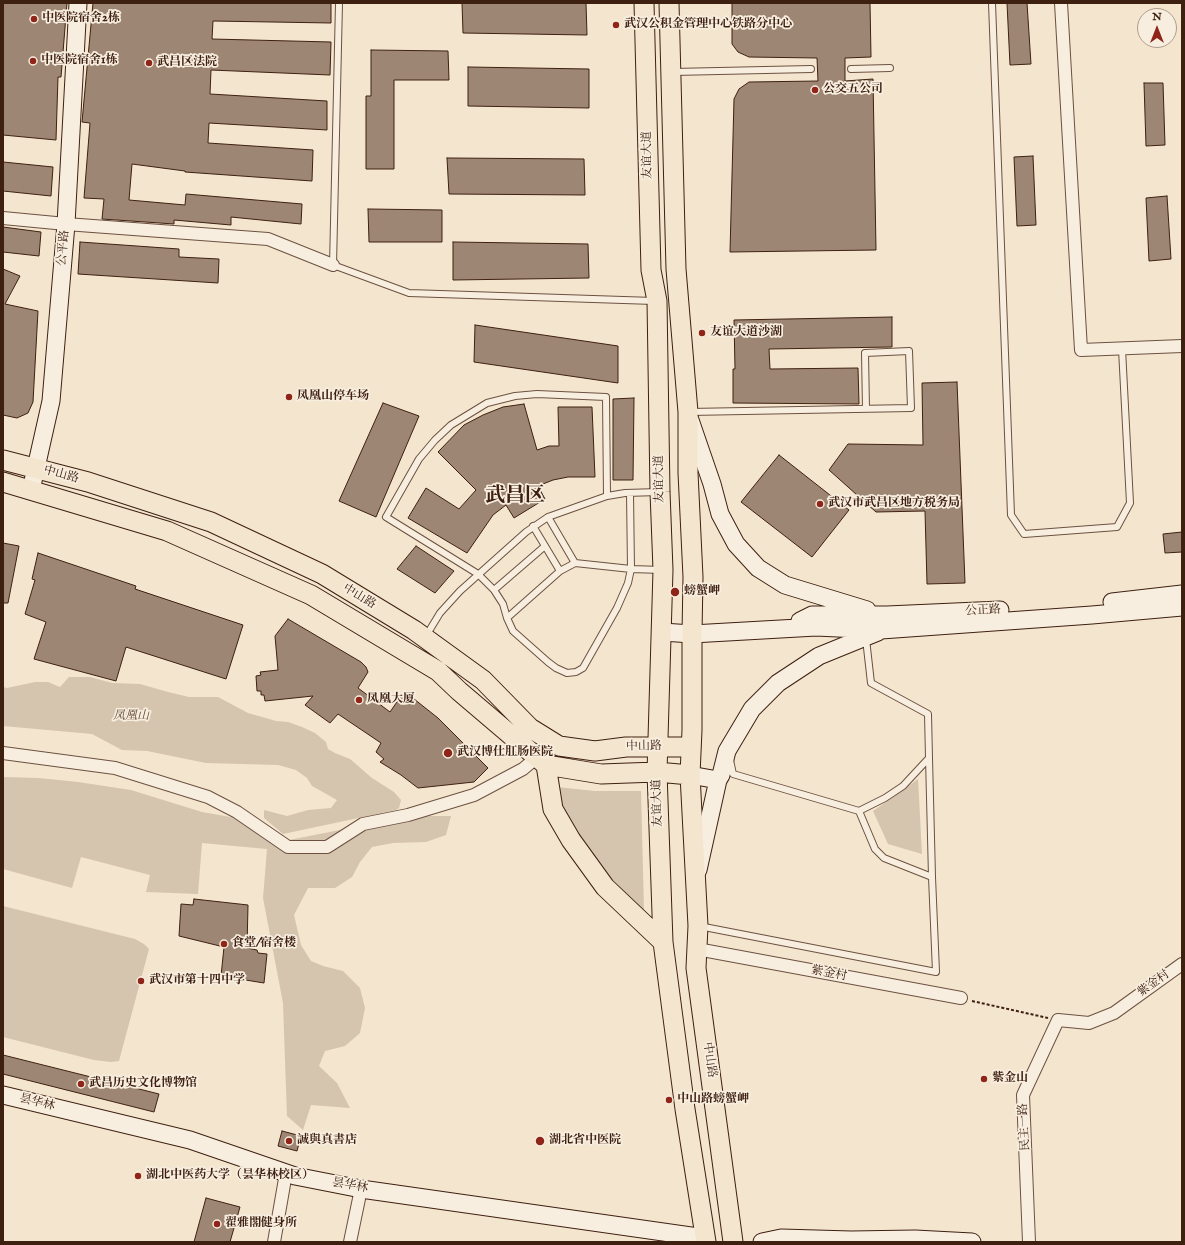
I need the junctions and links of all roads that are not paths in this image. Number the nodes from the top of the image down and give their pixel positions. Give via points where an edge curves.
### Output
1 (78, 3) edge
2 (339, 3) edge
3 (644, 3) edge
4 (669, 3) edge
5 (992, 3) edge
6 (1061, 3) edge
7 (890, 68) dead end
8 (811, 69) dead end
9 (851, 69) dead end
10 (671, 72) junction
11 (3, 218) edge
12 (66, 224) junction
13 (333, 265) junction
14 (657, 301) junction
15 (1182, 346) edge
16 (1122, 349) junction
17 (866, 409) junction
18 (688, 412) junction
19 (3, 460) edge
20 (36, 468) junction
21 (3, 482) edge
22 (31, 490) junction
23 (660, 492) junction
24 (630, 493) junction
25 (607, 496) junction
26 (548, 517) junction
27 (533, 526) junction
28 (545, 546) junction
29 (575, 563) junction
30 (631, 569) junction
31 (663, 570) junction
32 (560, 571) junction
33 (478, 574) junction
34 (494, 590) junction
35 (1182, 594) edge
36 (1182, 607) edge
37 (508, 618) junction
38 (878, 627) junction
39 (662, 632) junction
40 (692, 634) junction
41 (425, 637) junction
42 (658, 746) junction
43 (691, 747) junction
44 (727, 751) junction
45 (3, 753) edge
46 (929, 758) junction
47 (541, 762) junction
48 (657, 772) junction
49 (690, 775) junction
50 (718, 780) junction
51 (859, 811) junction
52 (932, 877) junction
53 (696, 882) junction
54 (698, 926) junction
55 (664, 949) junction
56 (697, 949) junction
57 (1182, 964) edge
58 (961, 998) dead end
59 (1058, 1020) joint
60 (3, 1095) edge
61 (286, 1174) junction
62 (361, 1189) junction
63 (705, 1240) edge
64 (274, 1242) edge
65 (350, 1242) edge
66 (733, 1242) edge
67 (762, 1242) edge
68 (972, 1242) edge
69 (1029, 1242) edge

1 - 12 main road, 公平路
2 - 13 lane
3 - 14 main road, 友谊大道 via 651,270
4 - 10 main road, 友谊大道
5 - 16 lane via 1011,515 1024,534 1117,527 1130,503
6 - 16 street via 1082,350
7 - 9 lane
8 - 10 lane
10 - 18 main road, 友谊大道 via 676,269
11 - 12 street
12 - 13 street via 268,239
12 - 20 main road, 公平路 via 51,401
13 - 14 lane via 409,293
14 - 23 main road, 友谊大道
15 - 16 street
17 - 17 lane via 911,408 909,351 865,353
17 - 18 lane
18 - 38 main road via 720,514 736,544 758,568 785,585
18 - 40 main road, 友谊大道 via 693,577
19 - 20 main road, 中山路
20 - 22 main road, 公平路
20 - 41 main road, 中山路 via 211,522 322,574
21 - 22 main road, 中山路
22 - 47 main road, 中山路 via 167,531 311,595 438,671
23 - 24 lane
23 - 31 main road, 友谊大道
24 - 25 lane
24 - 30 lane
25 - 26 lane
25 - 33 lane via 606,397 537,394 515,396 487,403 457,421 435,440 420,459 386,517
26 - 27 lane
26 - 29 lane
27 - 28 lane
27 - 33 lane
28 - 32 lane
28 - 34 lane
29 - 30 lane
29 - 32 lane
30 - 31 lane
30 - 37 lane via 617,608 583,668 576,672 567,673 548,662 513,631
31 - 39 main road, 友谊大道
32 - 37 lane
33 - 34 lane
33 - 41 lane via 451,600
34 - 37 lane
35 - 38 main road, 公正路 via 1056,607 933,614
36 - 38 main road, 公正路
38 - 40 main road, 公正路 via 812,615 788,628
38 - 44 main road via 819,656 778,683 752,709
38 - 46 lane via 871,683 928,714
39 - 40 main road, 公正路
39 - 42 main road, 友谊大道
40 - 43 main road, 友谊大道
41 - 42 main road, 中山路 via 483,680 530,728 559,746 595,751
42 - 43 main road, 中山路
42 - 48 main road, 友谊大道
43 - 49 main road, 友谊大道
44 - 50 main road
44 - 51 lane via 734,774
45 - 47 street via 115,768 208,797 237,812 288,847 327,847 363,824 408,815 474,794
46 - 51 lane via 903,786
46 - 52 lane
47 - 48 main road via 601,774
47 - 55 main road via 553,809 571,840 605,887
48 - 49 main road
48 - 55 main road, 友谊大道
49 - 50 main road
49 - 53 main road, 友谊大道
50 - 53 main road
51 - 52 lane via 875,849 884,858
52 - 54 lane via 936,972
53 - 54 main road, 友谊大道
54 - 56 main road, 中山路
55 - 63 main road
56 - 58 street, 紫金村
56 - 66 main road, 中山路 via 696,968
57 - 59 street, 紫金村 via 1114,1013 1089,1023
59 - 69 street, 民主一路 via 1023,1095
60 - 61 main road, 昙华林 via 190,1140
61 - 62 main road, 昙华林
61 - 64 street
62 - 63 main road, 昙华林
62 - 65 street
67 - 68 main road via 781,1238

